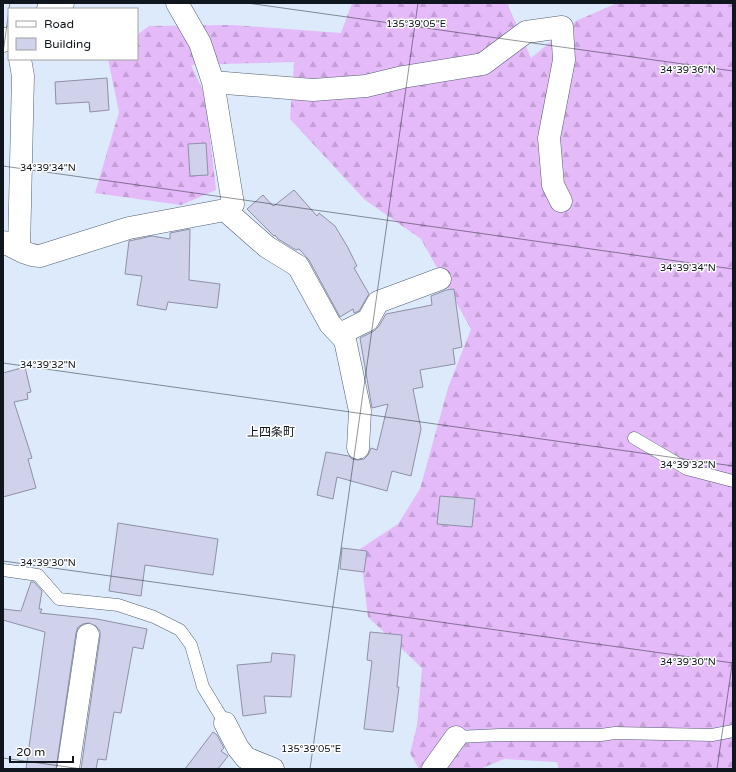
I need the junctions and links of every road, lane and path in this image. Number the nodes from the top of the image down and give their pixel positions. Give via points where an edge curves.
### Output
1 (63, 3) edge
2 (177, 3) edge
3 (50, 8) edge
4 (20, 60) edge
5 (213, 82) junction
6 (561, 201) dead end
7 (225, 210) junction
8 (11, 245) edge
9 (440, 279) dead end
10 (340, 334) junction
11 (634, 438) dead end
12 (358, 448) dead end
13 (733, 481) edge
14 (3, 570) edge
15 (88, 635) dead end
16 (225, 723) joint
17 (733, 731) edge
18 (456, 737) joint
19 (243, 764) edge
20 (68, 769) edge
21 (273, 769) edge
22 (433, 769) edge

1 - 3 street
2 - 5 street via 200,43
4 - 8 street via 23,76
5 - 6 street via 313,90 366,86 403,77 483,64 526,32 562,27 564,60 550,138 553,184
5 - 7 street via 233,204
7 - 8 street via 129,228 40,256 31,256
7 - 10 street via 266,247 298,266 330,324
9 - 10 street via 378,302 368,320
10 - 12 street via 345,340 360,411
11 - 13 lane via 687,469
14 - 16 lane via 38,575 59,599 118,605 154,617 180,630 191,645 203,687
15 - 20 street
16 - 19 street
17 - 18 lane via 712,735 615,733
18 - 22 street
19 - 21 street

